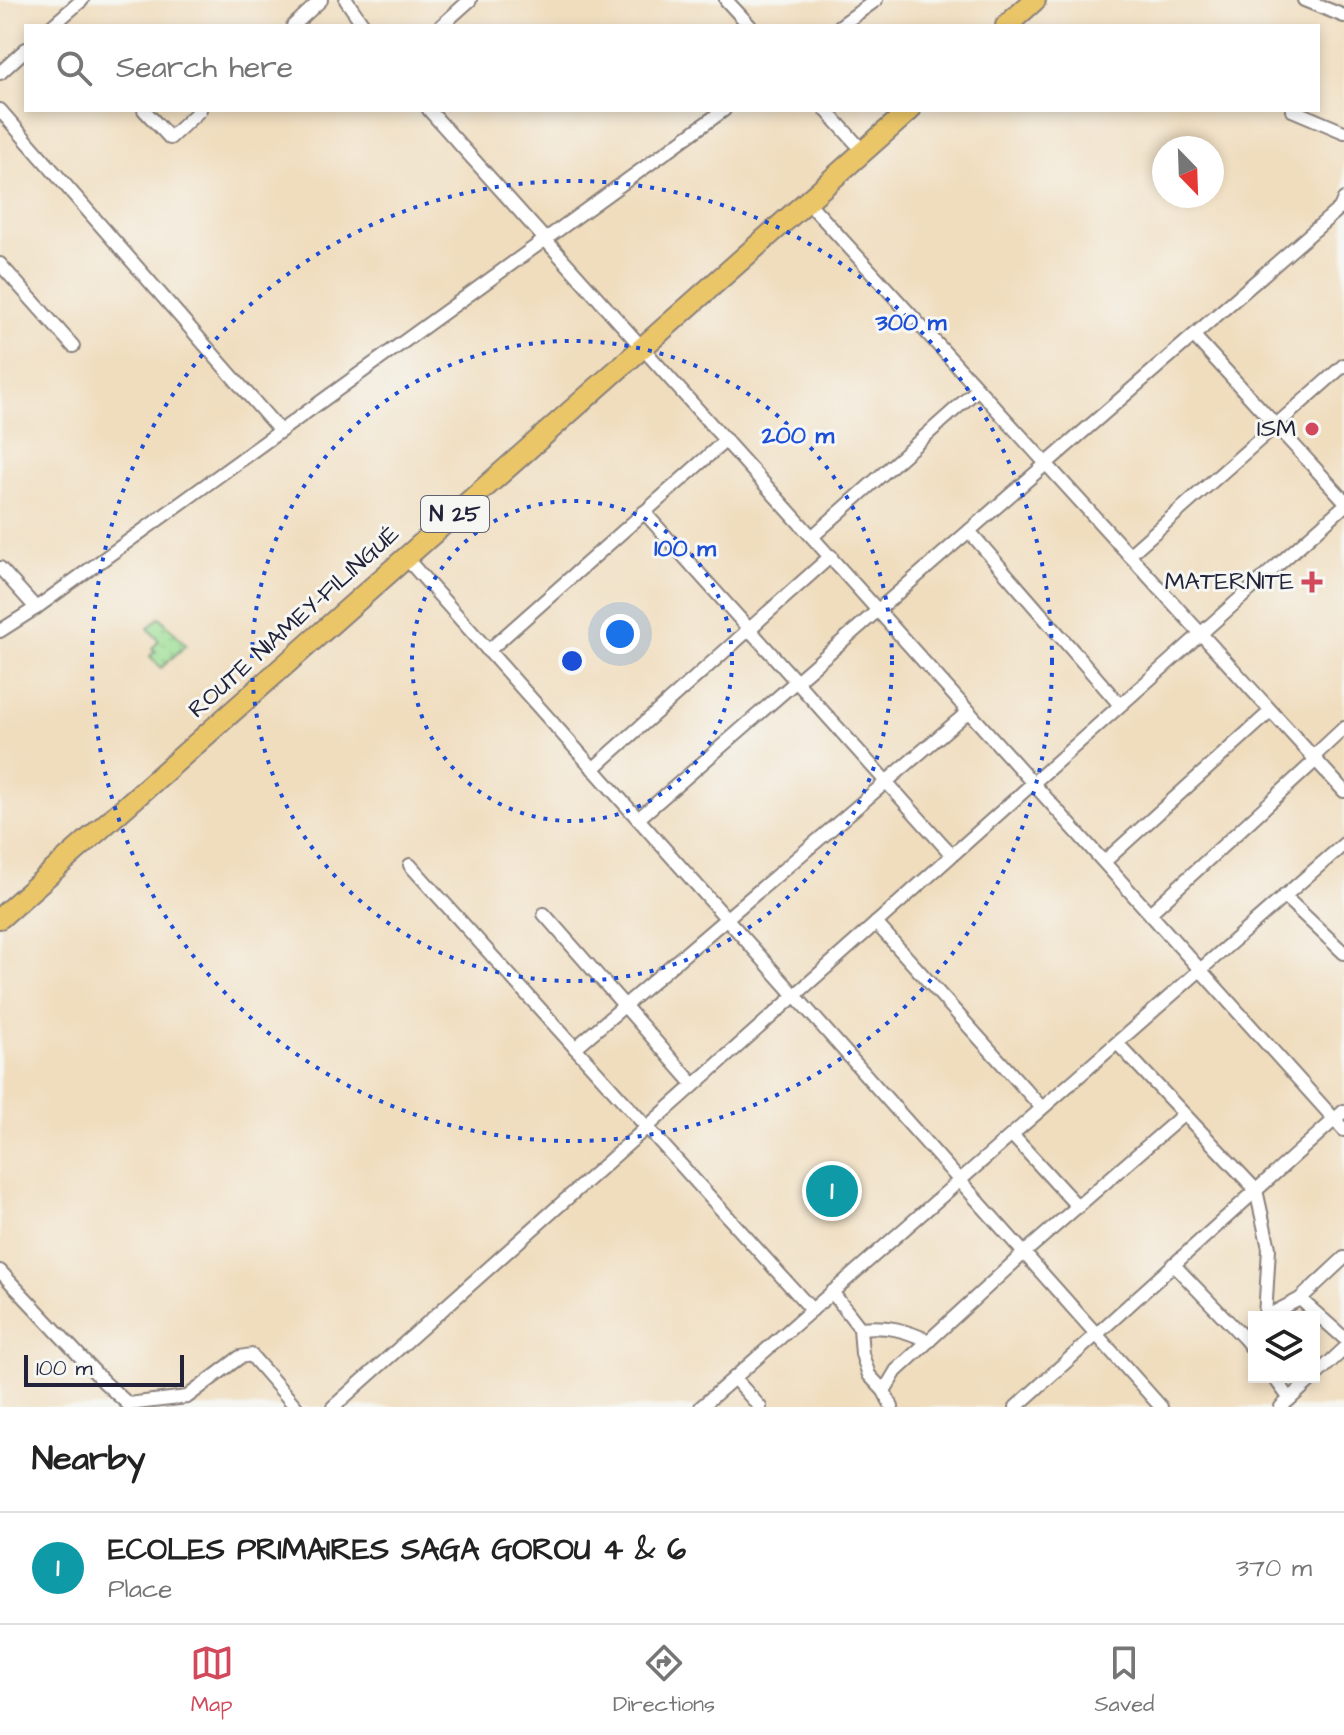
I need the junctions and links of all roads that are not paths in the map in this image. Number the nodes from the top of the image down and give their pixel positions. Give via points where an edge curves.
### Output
1 (82, 0) edge
2 (321, 0) edge
3 (346, 0) edge
4 (470, 0) edge
5 (726, 0) edge
6 (876, 0) edge
7 (1035, 0) edge
8 (1304, 0) edge
9 (1344, 16) edge
10 (60, 24) edge
11 (295, 24) edge
12 (363, 24) edge
13 (443, 24) edge
14 (748, 24) edge
15 (843, 24) edge
16 (1008, 24) edge
17 (24, 51) edge
18 (0, 73) edge
19 (0, 110) edge
20 (146, 112) edge
21 (198, 112) edge
22 (431, 112) edge
23 (721, 112) edge
24 (828, 112) edge
25 (908, 112) edge
26 (1297, 112) edge
27 (1344, 132) edge
28 (863, 151) junction
29 (807, 201) junction
30 (1343, 206) edge
31 (544, 240) junction
32 (0, 264) edge
33 (11, 276) junction
34 (0, 286) edge
35 (1194, 336) junction
36 (73, 346) dead end
37 (643, 346) junction
38 (1344, 365) edge
39 (978, 389) junction
40 (1276, 425) junction
41 (280, 431) junction
42 (726, 440) junction
43 (1046, 464) junction
44 (1344, 503) edge
45 (644, 512) junction
46 (969, 531) junction
47 (813, 536) junction
48 (1129, 555) junction
49 (831, 556) junction
50 (406, 558) junction
51 (0, 568) edge
52 (36, 608) junction
53 (879, 610) junction
54 (749, 629) junction
55 (0, 631) edge
56 (1201, 634) junction
57 (488, 651) junction
58 (796, 682) junction
59 (1120, 705) junction
60 (969, 711) junction
61 (1271, 711) junction
62 (1344, 728) edge
63 (1314, 758) junction
64 (593, 769) junction
65 (886, 782) junction
66 (1033, 783) junction
67 (1344, 791) edge
68 (638, 819) junction
69 (1344, 844) edge
70 (952, 855) junction
71 (1104, 862) junction
72 (410, 865) dead end
73 (1284, 896) junction
74 (1150, 913) junction
75 (544, 914) dead end
76 (0, 918) edge
77 (726, 919) junction
78 (876, 923) junction
79 (1344, 953) edge
80 (1201, 969) junction
81 (795, 995) junction
82 (624, 1006) junction
83 (1117, 1043) junction
84 (575, 1048) junction
85 (694, 1085) junction
86 (1042, 1108) junction
87 (1183, 1115) junction
88 (1339, 1115) edge
89 (647, 1127) junction
90 (1344, 1130) edge
91 (1012, 1135) junction
92 (960, 1180) junction
93 (1256, 1190) junction
94 (1078, 1207) junction
95 (1024, 1253) junction
96 (1344, 1258) edge
97 (1173, 1264) junction
98 (0, 1271) edge
99 (832, 1292) junction
100 (1300, 1299) junction
101 (812, 1310) junction
102 (860, 1328) junction
103 (1248, 1333) edge
104 (1096, 1334) junction
105 (1344, 1338) edge
106 (929, 1341) junction
107 (1344, 1349) edge
108 (1320, 1371) edge
109 (734, 1378) junction
110 (1277, 1383) edge
111 (1308, 1383) edge
112 (884, 1391) junction
113 (1286, 1403) edge
114 (1021, 1404) edge
115 (296, 1407) edge
116 (333, 1407) edge
117 (701, 1407) edge
118 (760, 1407) edge
119 (892, 1407) edge
120 (1161, 1407) edge

1 - 10 street
2 - 11 street
3 - 12 street
4 - 13 street
5 - 14 street
6 - 15 street
7 - 16 main road
8 - 9 street
17 - 18 street
19 - 41 street
20 - 21 street via 170,138
22 - 31 street
23 - 31 street
24 - 28 street
25 - 28 main road, ROUTE NIAMEY-FILINGUÉ / N 25
26 - 27 street
28 - 29 main road, ROUTE NIAMEY-FILINGUÉ / N 25
29 - 37 main road, ROUTE NIAMEY-FILINGUÉ / N 25
29 - 39 street
30 - 35 street
31 - 37 street
31 - 41 street
32 - 33 street
33 - 34 street
33 - 36 street
35 - 40 street
35 - 43 street
37 - 42 street
37 - 50 main road, ROUTE NIAMEY-FILINGUÉ / N 25
38 - 40 street
39 - 43 street
39 - 47 street
40 - 44 street
40 - 48 street
41 - 52 street
42 - 45 street
42 - 47 street
43 - 46 street
43 - 48 street
44 - 56 street
45 - 54 street
45 - 57 street
46 - 53 street
46 - 59 street
47 - 49 street
48 - 56 street
49 - 53 street
49 - 54 street
50 - 57 street
50 - 76 main road, ROUTE NIAMEY-FILINGUÉ / N 25
51 - 52 street
52 - 55 street
53 - 58 street
53 - 60 street
54 - 58 street
54 - 64 street
56 - 59 street
56 - 61 street
57 - 64 street
58 - 65 street
58 - 68 street
59 - 66 street
60 - 65 street
60 - 66 street
61 - 63 street
61 - 71 street
62 - 63 street
63 - 67 street
63 - 74 street
64 - 68 street
65 - 70 street
65 - 77 street
66 - 70 street
66 - 71 street
68 - 77 street
69 - 73 street
70 - 78 street
71 - 74 street
72 - 84 street
73 - 79 street
73 - 80 street
74 - 80 street
75 - 82 street
77 - 81 street
77 - 82 street
78 - 81 street
78 - 86 street
80 - 83 street
80 - 88 street
81 - 85 street
81 - 92 street
82 - 84 street
82 - 85 street
83 - 86 street
83 - 87 street
84 - 89 street
85 - 89 street
86 - 91 street
87 - 93 street
87 - 94 street
88 - 90 street
88 - 93 street
89 - 101 street
89 - 116 street
91 - 92 street
91 - 94 street
92 - 95 street
92 - 99 street
93 - 97 street
93 - 100 street via 1269,1248 1265,1317
94 - 95 street
95 - 104 street
95 - 106 street
96 - 100 street
97 - 103 street
97 - 104 street
98 - 115 street via 128,1404 187,1397 240,1357 251,1355
99 - 101 street
99 - 102 street
100 - 105 street
101 - 109 street
102 - 106 street via 882,1325
102 - 112 street via 869,1375
104 - 114 street
104 - 120 street
106 - 112 street via 896,1371
107 - 108 street
109 - 117 street
109 - 118 street
110 - 113 street
111 - 113 street
112 - 119 street

